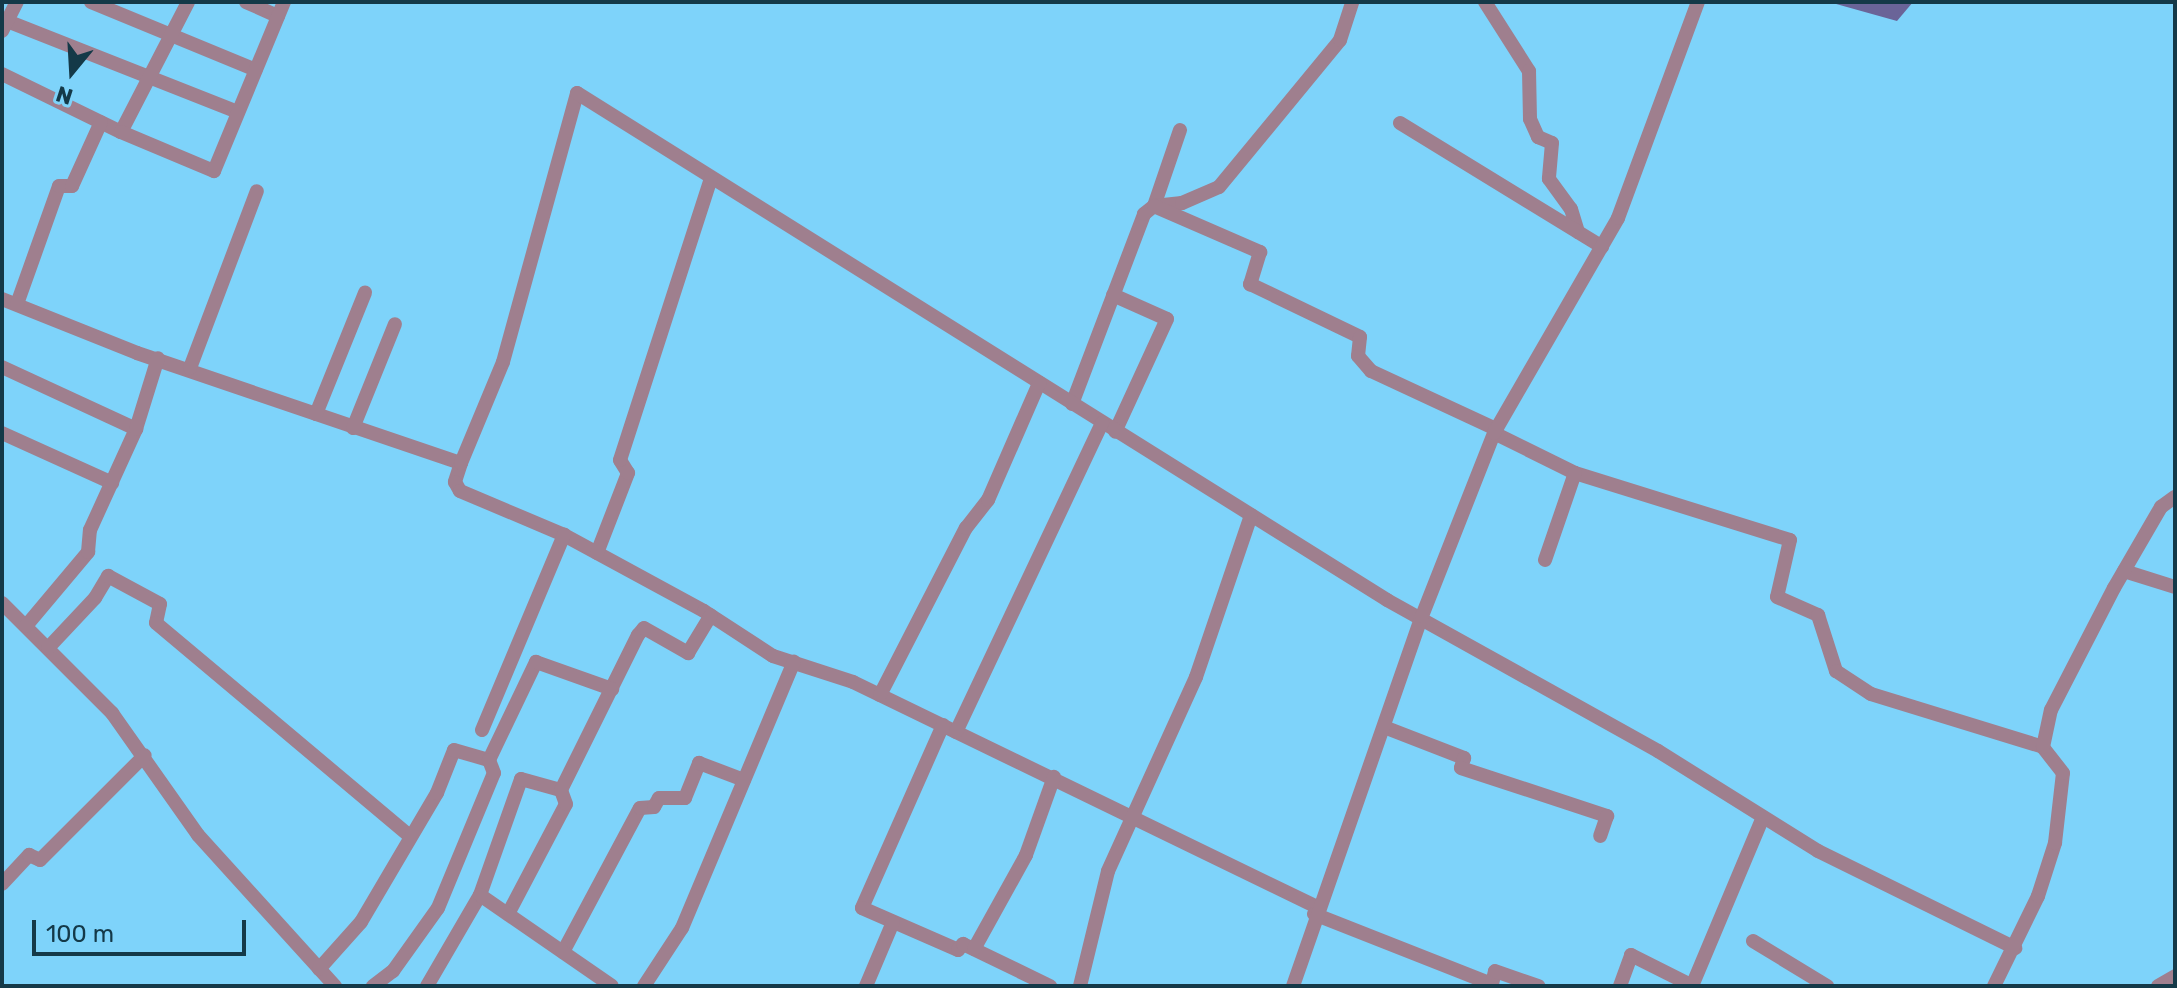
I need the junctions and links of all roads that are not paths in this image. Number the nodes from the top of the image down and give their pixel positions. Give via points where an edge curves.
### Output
1 (17, 2) edge
2 (91, 2) edge
3 (188, 2) edge
4 (246, 2) edge
5 (1352, 2) edge
6 (1485, 2) edge
7 (1698, 2) edge
8 (281, 9) edge
9 (4, 26) edge
10 (171, 35) junction
11 (256, 70) junction
12 (2, 74) edge
13 (149, 77) junction
14 (238, 112) junction
15 (101, 122) junction
16 (1400, 123) dead end
17 (1180, 130) dead end
18 (121, 132) junction
19 (711, 178) junction
20 (257, 191) dead end
21 (1154, 206) junction
22 (1578, 232) junction
23 (1602, 247) junction
24 (365, 293) dead end
25 (1113, 295) junction
26 (2, 299) edge
27 (17, 304) junction
28 (395, 324) dead end
29 (158, 358) junction
30 (2, 367) edge
31 (190, 368) junction
32 (1039, 383) junction
33 (1072, 404) junction
34 (316, 414) junction
35 (1102, 423) junction
36 (353, 428) junction
37 (136, 429) junction
38 (1495, 431) junction
39 (1115, 432) junction
40 (2, 433) edge
41 (461, 463) junction
42 (1575, 473) junction
43 (112, 483) junction
44 (2175, 497) edge
45 (1251, 515) junction
46 (564, 535) junction
47 (597, 553) junction
48 (1545, 560) dead end
49 (2124, 571) junction
50 (2175, 587) edge
51 (2, 603) edge
52 (711, 615) junction
53 (1422, 616) junction
54 (26, 626) junction
55 (48, 648) junction
56 (794, 662) junction
57 (612, 689) junction
58 (880, 695) junction
59 (1384, 727) junction
60 (950, 728) junction
61 (482, 730) dead end
62 (2043, 747) junction
63 (145, 755) junction
64 (489, 760) junction
65 (1054, 777) junction
66 (744, 780) junction
67 (561, 790) junction
68 (1135, 817) junction
69 (1763, 817) junction
70 (410, 836) junction
71 (1600, 836) dead end
72 (2, 884) edge
73 (480, 895) junction
74 (1316, 910) junction
75 (508, 914) junction
76 (893, 922) junction
77 (1753, 941) dead end
78 (2015, 948) junction
79 (974, 949) junction
80 (563, 952) junction
81 (319, 969) junction
82 (2175, 976) edge
83 (335, 986) edge
84 (373, 986) edge
85 (427, 986) edge
86 (612, 986) edge
87 (644, 986) edge
88 (866, 986) edge
89 (1050, 986) edge
90 (1080, 986) edge
91 (1293, 986) edge
92 (1538, 986) edge
93 (1620, 986) edge
94 (1693, 986) edge
95 (1827, 986) edge
96 (1994, 986) edge
97 (2158, 986) edge

1 - 9 street
2 - 10 street
3 - 10 street
4 - 8 street
5 - 21 street via 1340,40 1219,187 1182,203
6 - 22 street via 1529,71 1530,119 1538,137 1552,143 1549,179 1571,209
7 - 23 street via 1618,218
8 - 11 street
9 - 13 street
10 - 11 street
10 - 13 street
11 - 14 street
12 - 15 street
13 - 14 street
13 - 18 street
14 - 18 street via 214,171
15 - 18 street
15 - 27 street via 72,186 59,186
16 - 22 street
17 - 21 street
19 - 32 street
19 - 41 street via 577,93 503,362
19 - 47 street via 620,460 628,473
20 - 31 street
21 - 25 street via 1144,214
21 - 38 street via 1260,252 1250,284 1360,337 1358,356 1371,371
22 - 23 street
23 - 38 street
24 - 34 street
25 - 33 street
25 - 39 street via 1167,319
26 - 27 street
27 - 29 street
28 - 36 street
29 - 31 street
29 - 37 street
30 - 37 street
31 - 34 street
32 - 33 street
32 - 58 street via 988,500 966,528
33 - 35 street
34 - 36 street
35 - 39 street
35 - 60 street
36 - 41 street
37 - 43 street
38 - 42 street
38 - 53 street
39 - 45 street
40 - 43 street
41 - 46 street via 455,482 460,491
42 - 48 street
42 - 62 street via 1790,540 1777,597 1818,615 1836,671 1871,694
43 - 54 street via 90,530 88,552
44 - 49 street via 2161,507
45 - 53 street via 1387,600
45 - 68 street via 1196,677
46 - 47 street
46 - 61 street
47 - 52 street
49 - 50 street
49 - 62 street via 2063,685
51 - 54 street
52 - 56 street via 773,656
52 - 57 street via 688,653 644,628
53 - 59 street
53 - 69 street
54 - 55 street
55 - 63 street
55 - 70 street via 95,598 108,576 160,604 156,623
56 - 58 street
56 - 66 street
57 - 64 street via 536,662
57 - 67 street
58 - 60 street
59 - 71 street via 1464,758 1461,768 1607,816
59 - 74 street
60 - 65 street
60 - 76 street via 862,908
62 - 78 street via 2063,773 2055,843
63 - 72 street via 40,860 29,855
63 - 81 street via 198,835
64 - 70 street via 454,750 437,793
64 - 84 street via 494,773 438,908 393,971
65 - 68 street
65 - 79 street via 1026,855
66 - 80 street via 699,763 685,798 659,798 654,807 640,808
66 - 87 street via 682,928
67 - 73 street via 521,779
67 - 75 street via 566,804
68 - 74 street
68 - 90 street via 1108,871
69 - 78 street via 1818,851
69 - 94 street
70 - 81 street via 361,922
73 - 75 street
73 - 85 street
74 - 91 street
74 - 92 street via 1492,984 1495,971
75 - 80 street
76 - 79 street via 958,950 963,944
76 - 88 street
77 - 95 street
78 - 96 street
79 - 89 street
80 - 86 street
81 - 83 street
82 - 97 street
93 - 94 street via 1631,955

